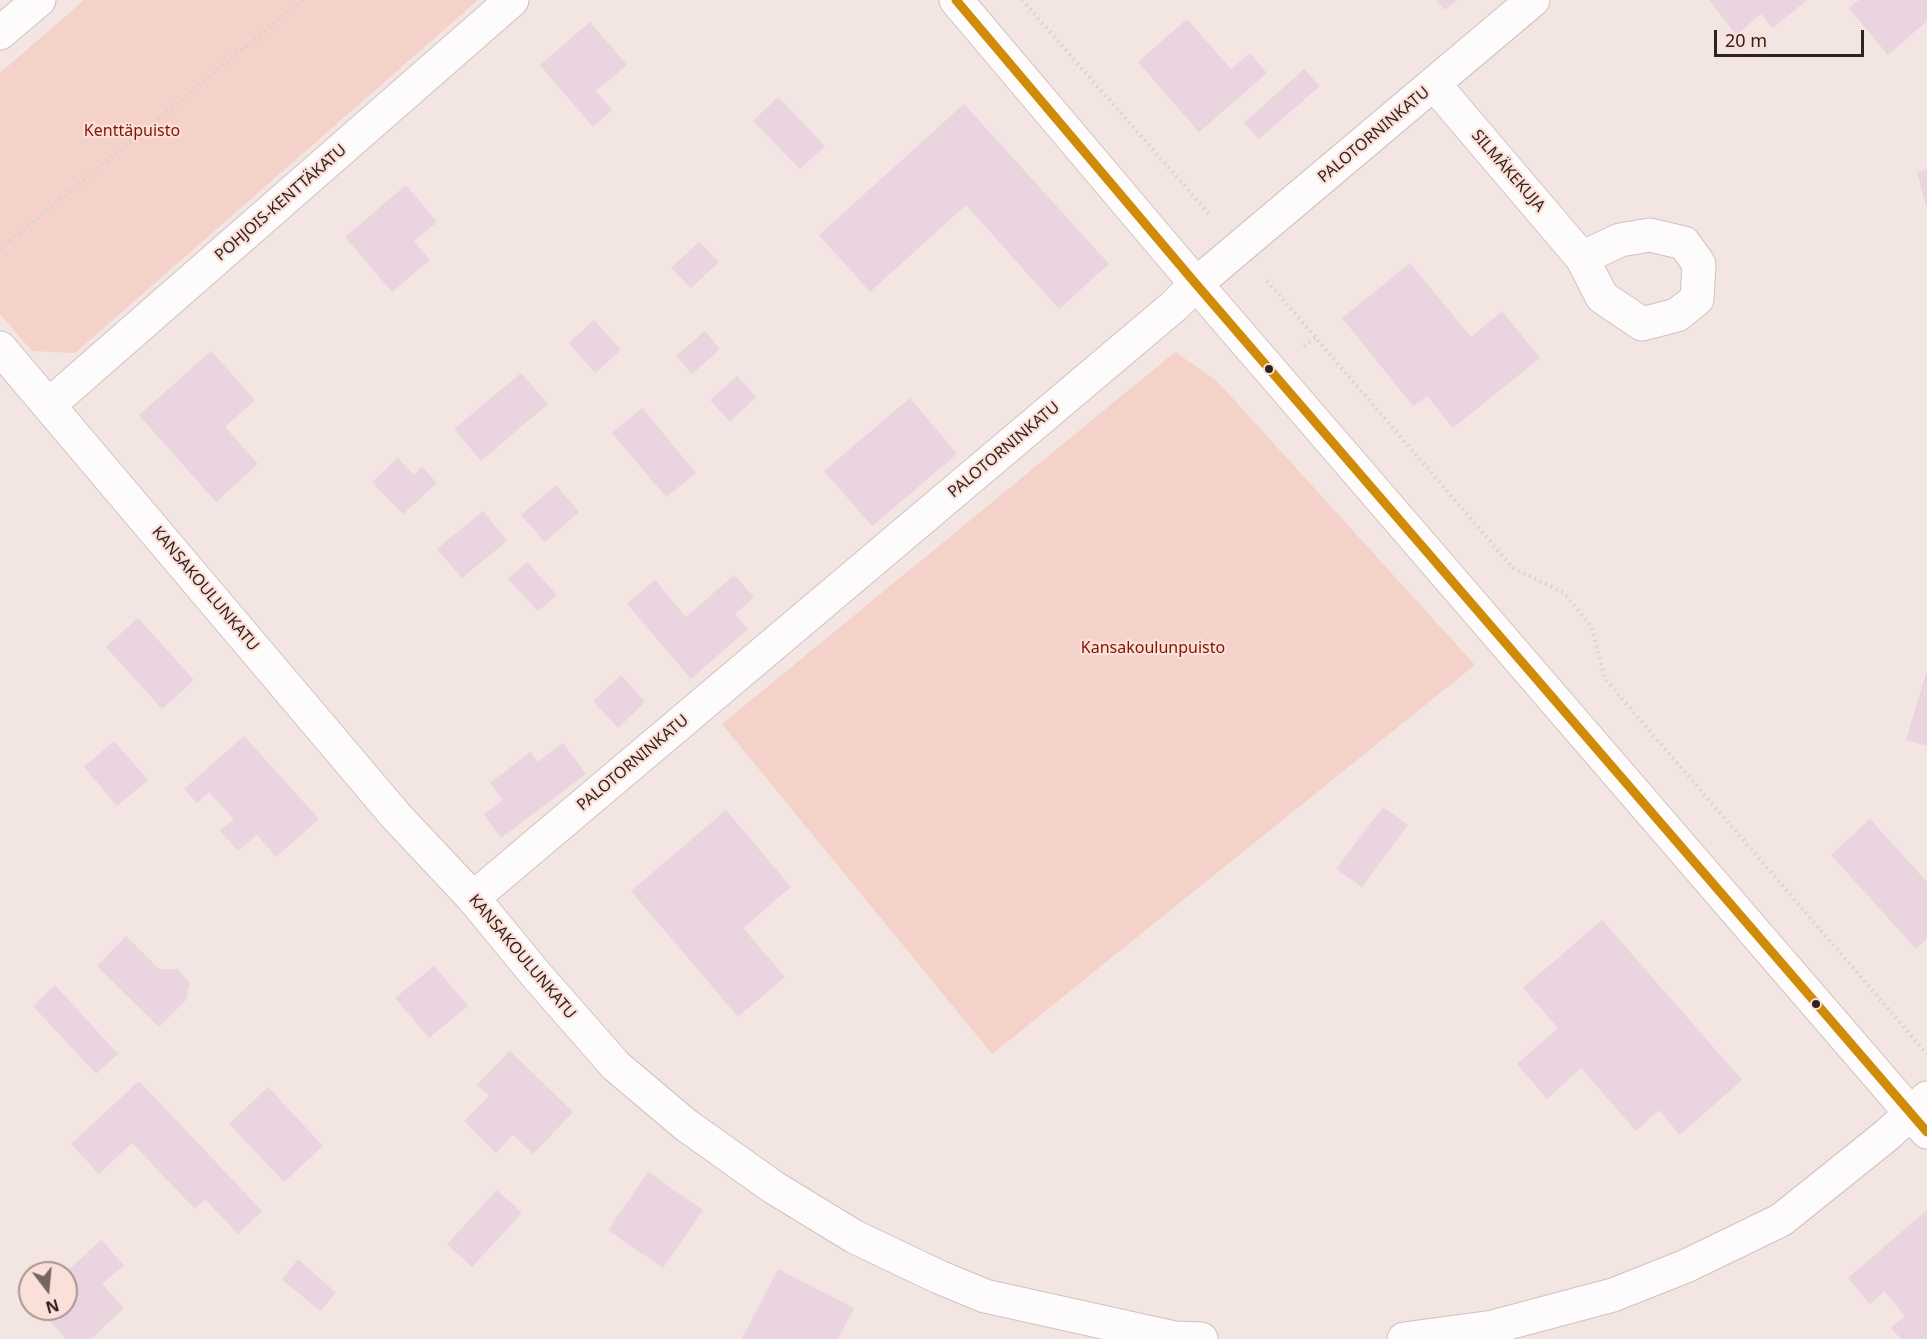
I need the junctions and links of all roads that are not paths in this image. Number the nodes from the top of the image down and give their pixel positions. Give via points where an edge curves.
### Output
1 (39, 0) edge
2 (512, 0) edge
3 (956, 0) edge
4 (1533, 0) edge
5 (0, 33) edge
6 (1434, 84) junction
7 (1582, 258) dead end
8 (1196, 284) junction
9 (0, 348) edge
10 (49, 405) junction
11 (473, 898) junction
12 (1921, 1114) edge
13 (1201, 1339) edge
14 (1404, 1339) edge

1 - 5 street
2 - 10 street, POHJOIS-KENTTÄKATU
3 - 8 street
4 - 6 street, PALOTORNINKATU
6 - 7 street, SILMÄKEKUJA
6 - 8 street, PALOTORNINKATU
8 - 11 street, PALOTORNINKATU
8 - 12 street
9 - 10 street, KANSAKOULUNKATU
10 - 11 street, KANSAKOULUNKATU via 396,816
11 - 13 street, KANSAKOULUNKATU via 616,1066 686,1125 773,1187 855,1237 985,1296 1175,1338
12 - 14 street via 1887,1135 1781,1220 1686,1266 1614,1294 1493,1327

